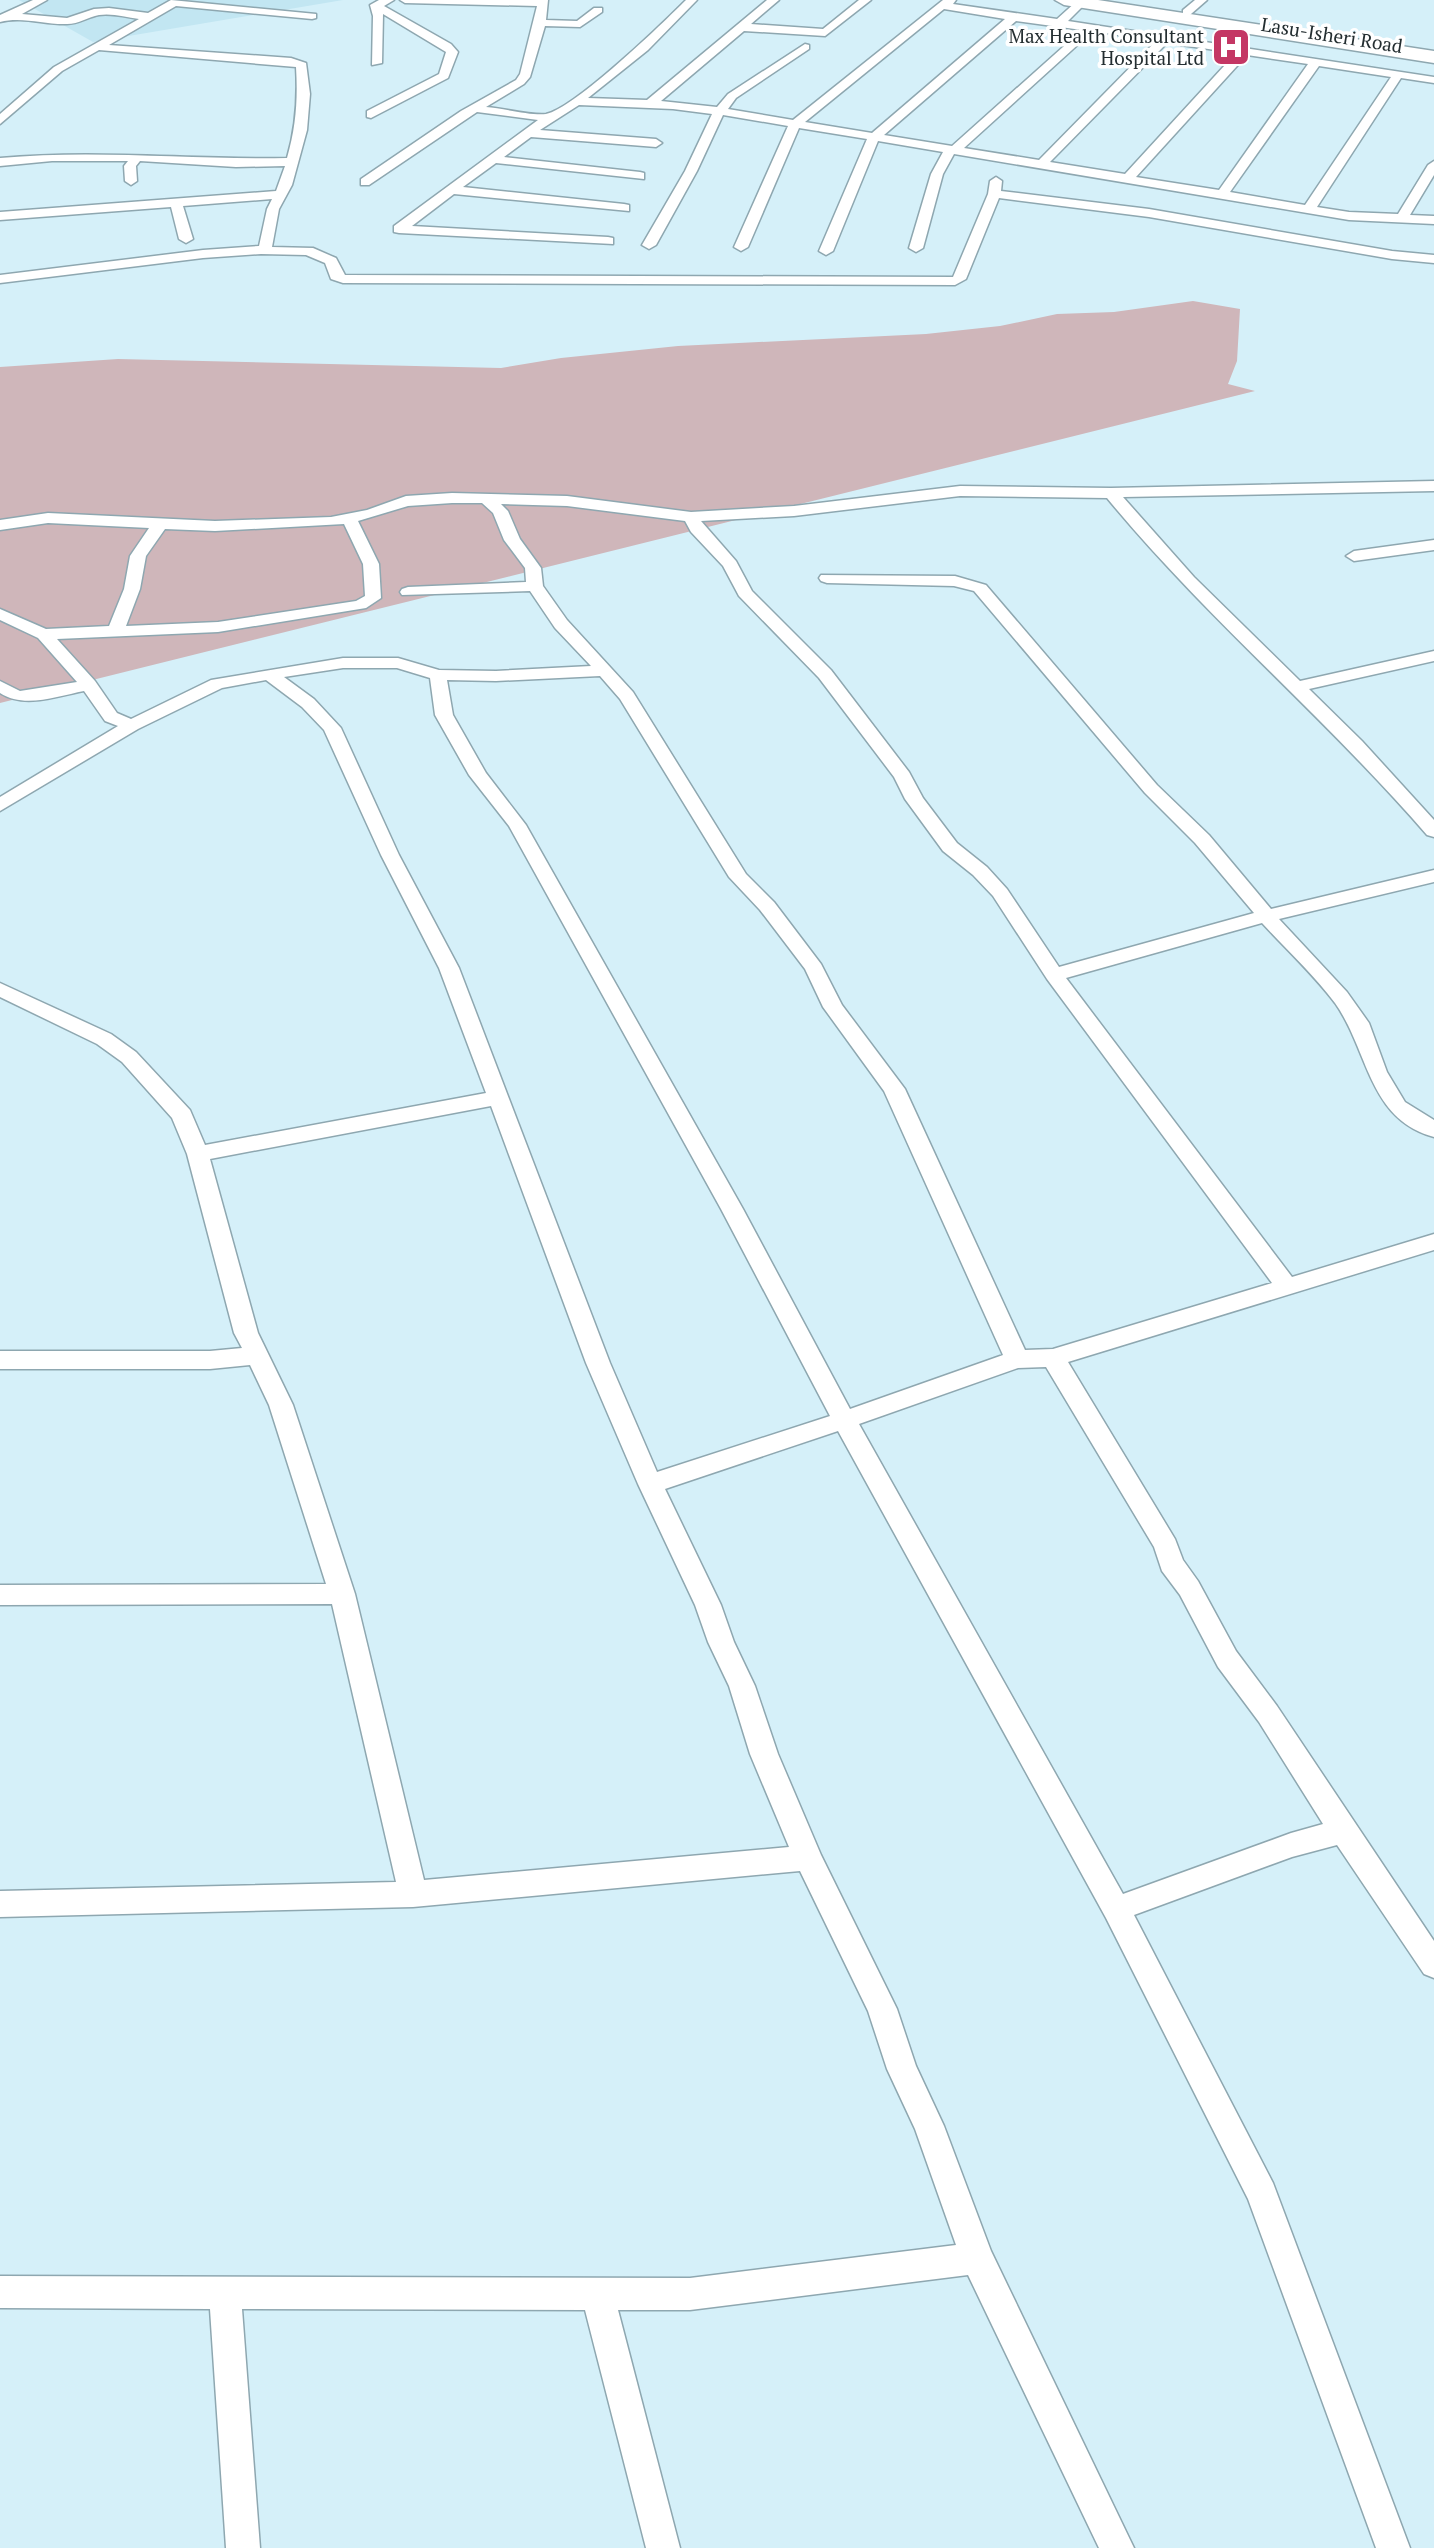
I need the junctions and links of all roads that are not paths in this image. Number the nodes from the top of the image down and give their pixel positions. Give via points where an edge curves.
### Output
1 (41, 0) edge
2 (389, 0) edge
3 (405, 0) edge
4 (692, 0) edge
5 (774, 0) edge
6 (866, 0) edge
7 (1107, 0) edge
8 (1202, 0) edge
9 (177, 1) edge
10 (542, 1) edge
11 (1072, 1) edge
12 (946, 3) edge
13 (375, 5) junction
14 (598, 10) dead end
15 (1186, 12) junction
16 (313, 16) dead end
17 (4, 17) edge
18 (151, 17) junction
19 (1014, 17) junction
20 (540, 23) junction
21 (1060, 23) junction
22 (741, 27) junction
23 (1091, 27) junction
24 (1324, 37) junction
25 (1164, 39) junction
26 (97, 47) junction
27 (805, 47) dead end
28 (1434, 50) edge
29 (1244, 51) junction
30 (1434, 57) edge
31 (376, 63) dead end
32 (1315, 63) junction
33 (1398, 75) junction
34 (1434, 80) edge
35 (577, 101) junction
36 (649, 105) junction
37 (478, 108) junction
38 (720, 111) junction
39 (371, 114) dead end
40 (548, 118) junction
41 (0, 120) edge
42 (795, 124) junction
43 (527, 132) junction
44 (874, 137) junction
45 (656, 143) dead end
46 (951, 149) junction
47 (137, 157) junction
48 (491, 159) junction
49 (0, 162) edge
50 (292, 162) junction
51 (1041, 165) junction
52 (1434, 165) edge
53 (640, 176) dead end
54 (1120, 179) junction
55 (131, 181) dead end
56 (365, 182) dead end
57 (451, 190) junction
58 (280, 195) junction
59 (1222, 195) junction
60 (176, 203) junction
61 (624, 208) dead end
62 (1309, 209) junction
63 (0, 216) edge
64 (1402, 218) junction
65 (1434, 220) edge
66 (186, 239) dead end
67 (608, 240) dead end
68 (649, 245) dead end
69 (741, 247) dead end
70 (916, 248) dead end
71 (264, 251) junction
72 (826, 251) dead end
73 (1434, 259) edge
74 (0, 279) edge
75 (1434, 486) edge
76 (1111, 493) junction
77 (486, 499) junction
78 (691, 517) junction
79 (349, 520) junction
80 (160, 524) junction
81 (0, 525) edge
82 (1434, 545) edge
83 (1354, 556) dead end
84 (827, 578) dead end
85 (535, 586) junction
86 (408, 592) dead end
87 (0, 614) edge
88 (116, 631) junction
89 (44, 634) junction
90 (1434, 656) edge
91 (604, 671) junction
92 (270, 674) junction
93 (438, 675) junction
94 (89, 685) junction
95 (0, 687) edge
96 (1296, 687) junction
97 (132, 725) junction
98 (0, 805) edge
99 (1434, 831) edge
100 (1434, 876) edge
101 (1266, 916) junction
102 (1054, 975) junction
103 (3, 994) edge
104 (498, 1098) junction
105 (1434, 1130) edge
106 (198, 1154) junction
107 (1434, 1242) edge
108 (1286, 1286) junction
109 (259, 1355) junction
110 (1053, 1358) junction
111 (1017, 1359) junction
112 (0, 1360) edge
113 (844, 1420) junction
114 (650, 1484) junction
115 (342, 1594) junction
116 (0, 1595) edge
117 (1343, 1831) junction
118 (808, 1858) junction
119 (413, 1894) junction
120 (0, 1904) edge
121 (1116, 1909) junction
122 (1434, 1965) edge
123 (977, 2258) junction
124 (0, 2292) edge
125 (225, 2294) junction
126 (598, 2296) junction
127 (243, 2548) edge
128 (663, 2548) edge
129 (1117, 2548) edge
130 (1393, 2548) edge

1 - 17 street
2 - 13 street
3 - 10 street
4 - 35 street via 644,48
5 - 22 street
6 - 22 street via 825,33
7 - 15 main road, Lasu-Isheri Road
8 - 15 street
9 - 16 street
9 - 18 street
10 - 20 street
11 - 21 street
11 - 24 main road, Lasu-Isheri Road
12 - 19 street
12 - 42 street
13 - 31 street via 379,16
13 - 39 street via 452,52 444,76
14 - 20 street via 580,24
15 - 24 main road, Lasu-Isheri Road
17 - 18 street via 67,21 109,11
18 - 26 street
19 - 21 street
19 - 44 street
20 - 37 street via 526,75
21 - 23 street
22 - 36 street
23 - 25 street
23 - 46 street
24 - 28 main road, Lasu-Isheri Road
24 - 30 main road, Lasu-Isheri Road
25 - 29 street
25 - 51 street
26 - 41 street via 58,69
26 - 50 street via 302,65 302,118
27 - 38 street via 732,96
29 - 32 street
29 - 54 street via 1129,177
32 - 33 street
32 - 59 street
33 - 34 street
33 - 62 street
35 - 36 street
35 - 40 street
36 - 38 street
37 - 40 street
37 - 56 street
38 - 42 street
38 - 68 street
40 - 43 street
42 - 44 street
42 - 69 street
43 - 45 street
43 - 48 street
44 - 46 street
44 - 72 street
46 - 51 street
46 - 70 street via 937,174
47 - 49 street
47 - 50 street
47 - 55 street via 130,166
48 - 53 street
48 - 57 street
50 - 58 street
51 - 54 street
52 - 64 street
54 - 59 street
57 - 61 street
57 - 67 street via 399,229
58 - 60 street
58 - 71 street
59 - 62 street
60 - 63 street
60 - 66 street
62 - 64 street via 1363,218
64 - 65 street
71 - 73 street via 309,251 331,261 336,276 343,279 783,284 955,281 995,187
71 - 74 street
75 - 76 street
76 - 78 street via 960,491 794,512
76 - 96 street
77 - 78 street via 567,501
77 - 79 street via 406,501
77 - 85 street via 500,511 512,540 533,568
78 - 102 street via 730,564 745,593 825,674 950,847 1000,893
79 - 80 street
79 - 88 street via 371,564 373,598 366,603 218,627
80 - 81 street via 48,518
80 - 88 street via 138,556 132,589
82 - 83 street
84 - 101 street via 955,581 980,588
85 - 86 street
85 - 91 street via 561,624
87 - 89 street
88 - 89 street
89 - 94 street
90 - 96 street
91 - 93 street
91 - 111 street via 627,696 739,877 814,968 833,1007 894,1089
92 - 93 street via 343,663 398,663
92 - 97 street via 217,684
92 - 104 street via 332,728 390,855 449,968
93 - 113 street via 444,715 478,775 517,825
94 - 95 street via 26,696
94 - 97 street via 111,717
96 - 99 street
97 - 98 street
100 - 101 street
101 - 102 street
101 - 105 street via 1352,1011 1397,1107
102 - 108 street
103 - 106 street via 104,1039 129,1057 182,1115
104 - 106 street
104 - 114 street via 597,1363
106 - 109 street via 246,1334
107 - 108 street
108 - 110 street
109 - 112 street via 210,1360
109 - 115 street via 281,1405
110 - 111 street
110 - 117 street via 1166,1546 1171,1564 1227,1659
111 - 113 street
113 - 114 street
113 - 121 street
114 - 118 street via 708,1605
115 - 116 street
115 - 119 street
117 - 121 street via 1291,1845
117 - 122 street
118 - 119 street
118 - 123 street via 882,2009
119 - 120 street
121 - 130 street via 1262,2194
123 - 126 street via 690,2294
123 - 129 street
124 - 125 street
125 - 126 street
125 - 127 street
126 - 128 street

